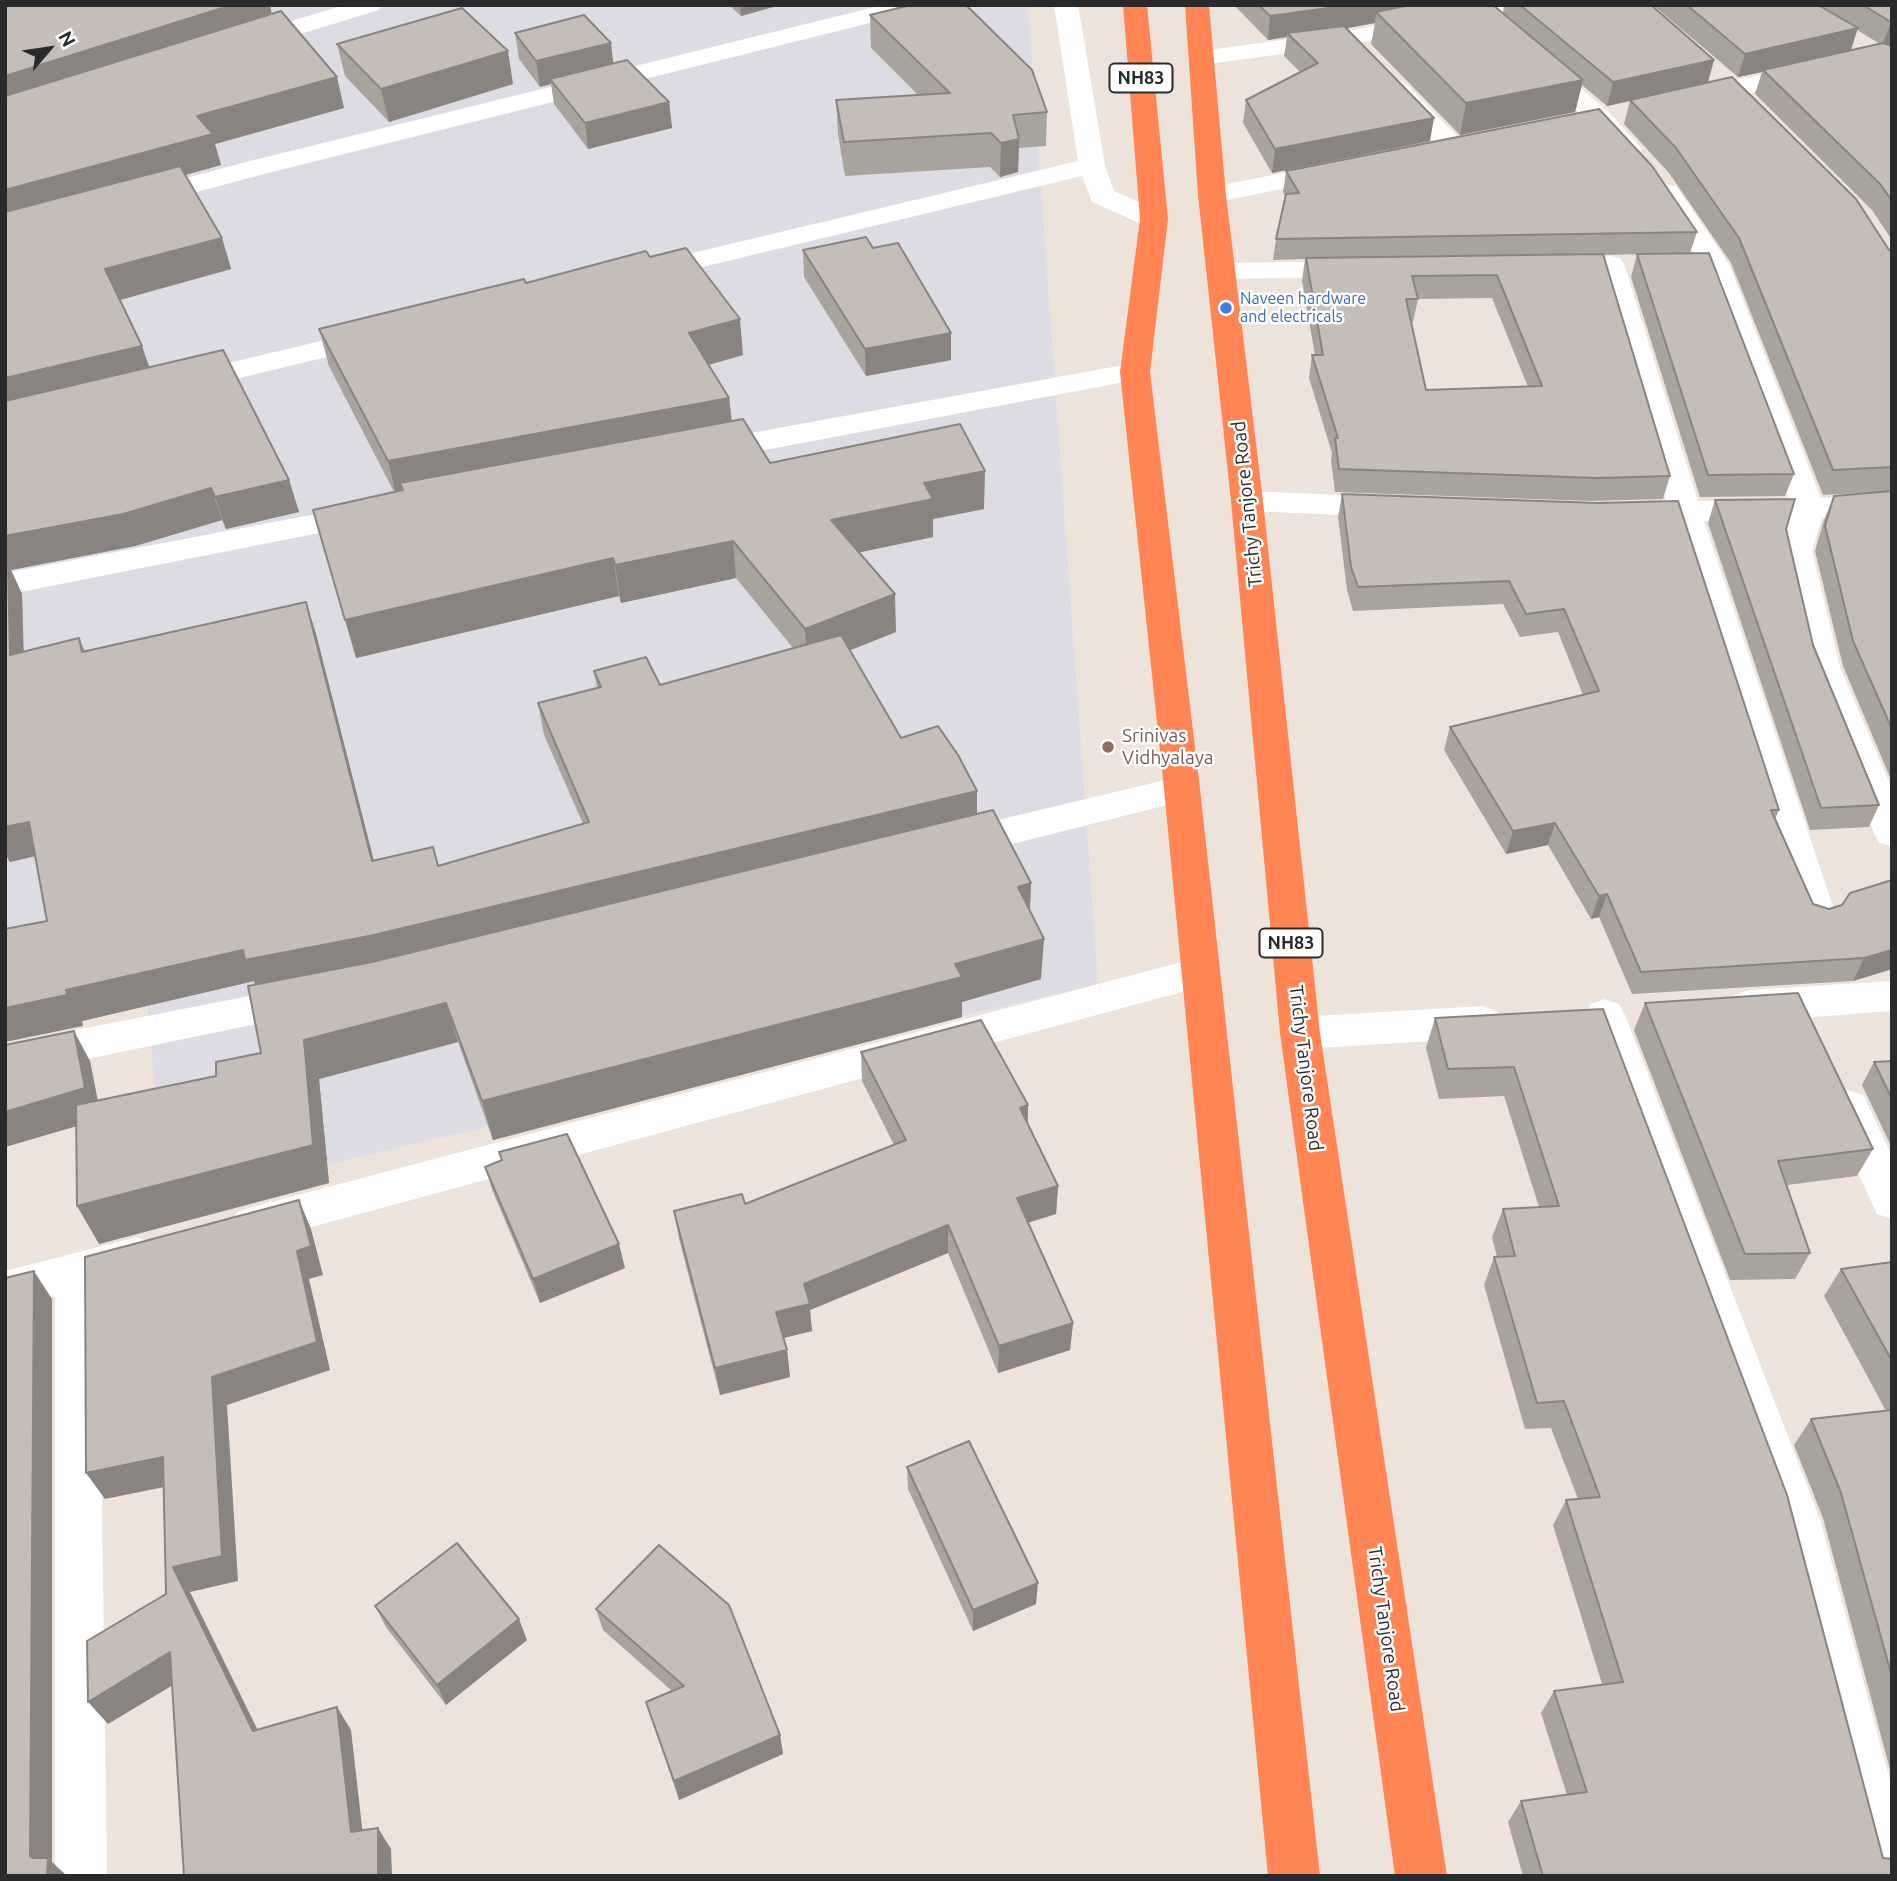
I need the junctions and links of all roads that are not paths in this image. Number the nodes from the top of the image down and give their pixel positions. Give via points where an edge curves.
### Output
1 (370, 5) edge
2 (913, 5) edge
3 (1066, 5) edge
4 (1135, 5) edge
5 (1197, 5) edge
6 (1516, 5) edge
7 (1473, 9) edge
8 (1348, 38) junction
9 (1847, 38) edge
10 (217, 52) edge
11 (1201, 58) junction
12 (1888, 58) edge
13 (1723, 81) junction
14 (1667, 104) edge
15 (1752, 109) edge
16 (1480, 142) edge
17 (1453, 148) junction
18 (1426, 153) edge
19 (1092, 166) junction
20 (1359, 166) edge
21 (1212, 195) junction
22 (123, 204) edge
23 (1154, 219) junction
24 (1610, 265) dead end
25 (1388, 268) edge
26 (1221, 271) junction
27 (616, 279) edge
28 (399, 331) edge
29 (1135, 372) junction
30 (155, 389) edge
31 (672, 458) edge
32 (1247, 501) junction
33 (1892, 503) edge
34 (400, 508) edge
35 (1426, 508) edge
36 (1809, 509) junction
37 (1685, 510) junction
38 (1604, 514) edge
39 (5, 584) edge
40 (1181, 789) junction
41 (1892, 832) edge
42 (925, 852) edge
43 (1817, 915) edge
44 (1200, 972) junction
45 (344, 992) edge
46 (1892, 996) edge
47 (1800, 1003) junction
48 (1717, 1008) edge
49 (1605, 1015) edge
50 (1522, 1020) edge
51 (1300, 1033) junction
52 (1818, 1040) edge
53 (5, 1060) edge
54 (1835, 1077) edge
55 (1892, 1201) edge
56 (211, 1236) edge
57 (171, 1247) edge
58 (77, 1272) junction
59 (5, 1290) edge
60 (81, 1876) edge
61 (1294, 1876) edge
62 (1421, 1876) edge
63 (1889, 1876) edge

1 - 10 street
2 - 22 street
3 - 19 street
4 - 23 highway, NH83
5 - 11 highway, Trichy Tanjore Road / NH83
6 - 7 street
7 - 8 street
7 - 36 street via 1600,118 1658,180 1702,264
8 - 11 street
8 - 17 street
9 - 12 street
11 - 21 highway, Trichy Tanjore Road / NH83
12 - 13 street
13 - 14 street
13 - 15 street
16 - 17 street
17 - 18 street
19 - 23 street via 1102,196
19 - 27 street
20 - 21 street
21 - 26 highway, Trichy Tanjore Road / NH83
23 - 29 highway, NH83
24 - 37 street
25 - 26 street
26 - 32 highway, Trichy Tanjore Road / NH83
28 - 30 street
29 - 31 street
29 - 40 highway, NH83
32 - 35 street
32 - 51 highway, Trichy Tanjore Road / NH83
33 - 36 street
34 - 39 street
36 - 37 street
36 - 41 street via 1796,551 1823,667
37 - 38 street
37 - 43 street
40 - 42 street
40 - 44 highway, NH83
44 - 56 street
44 - 61 highway, NH83
45 - 53 street
46 - 47 street
47 - 48 street
47 - 52 street
49 - 63 street via 1796,1519
50 - 51 street
51 - 62 highway, Trichy Tanjore Road / NH83
54 - 55 street
57 - 58 street
58 - 59 street
58 - 60 street

